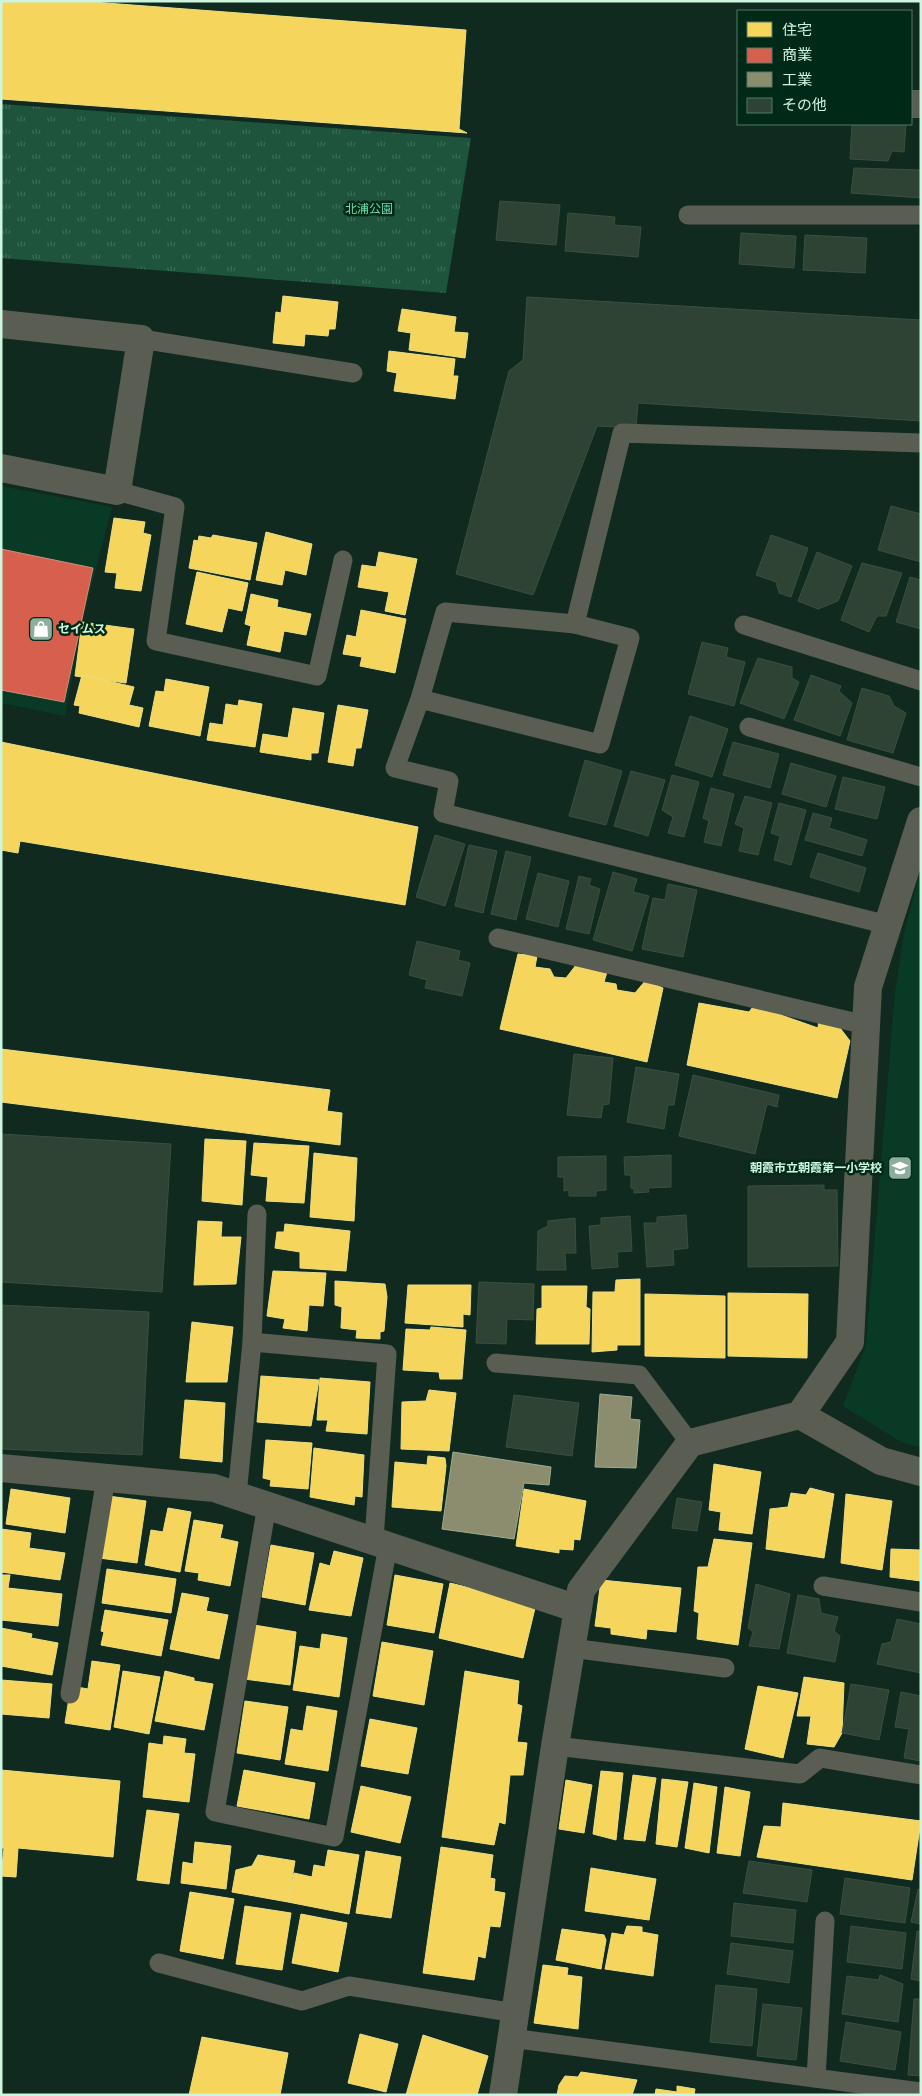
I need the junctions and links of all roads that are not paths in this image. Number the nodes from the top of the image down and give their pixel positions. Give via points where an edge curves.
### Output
1 (688, 214) dead end
2 (921, 215) edge
3 (1, 324) edge
4 (141, 339) junction
5 (353, 373) dead end
6 (921, 443) edge
7 (1, 468) edge
8 (117, 491) junction
9 (343, 560) dead end
10 (575, 624) junction
11 (744, 625) dead end
12 (921, 681) edge
13 (420, 699) junction
14 (749, 727) dead end
15 (921, 777) edge
16 (921, 821) edge
17 (888, 925) junction
18 (498, 938) dead end
19 (866, 1025) junction
20 (257, 1214) dead end
21 (252, 1342) junction
22 (496, 1363) dead end
23 (800, 1415) junction
24 (690, 1444) junction
25 (1, 1468) edge
26 (921, 1472) edge
27 (106, 1478) junction
28 (237, 1495) junction
29 (267, 1505) junction
30 (381, 1543) junction
31 (823, 1586) dead end
32 (921, 1602) edge
33 (578, 1609) junction
34 (571, 1648) junction
35 (725, 1668) dead end
36 (70, 1694) dead end
37 (555, 1746) junction
38 (921, 1775) edge
39 (825, 1921) dead end
40 (159, 1964) dead end
41 (513, 2026) junction
42 (816, 2078) junction
43 (921, 2092) edge
44 (503, 2095) edge

1 - 2 lane
3 - 4 street
4 - 5 lane
4 - 8 street
6 - 10 lane via 622,433
7 - 8 street
8 - 9 lane via 175,507 156,641 317,676
10 - 13 lane via 445,612
10 - 13 lane via 630,638 600,744
11 - 12 lane
13 - 17 lane via 395,768 449,780 442,813
14 - 15 lane
16 - 17 street
17 - 19 street via 868,987
18 - 19 lane
19 - 23 street via 850,1342
20 - 21 lane
21 - 28 lane
21 - 30 lane via 387,1354
22 - 24 lane via 639,1375
23 - 24 street
23 - 26 street via 881,1462
24 - 33 street via 581,1590
25 - 27 street
27 - 28 street via 214,1488
27 - 36 lane
28 - 29 street
29 - 30 street
29 - 30 lane via 215,1812 334,1837
30 - 33 street
31 - 32 lane
33 - 34 street
34 - 35 lane
34 - 37 street
37 - 38 lane via 800,1774 820,1758
37 - 41 street
39 - 42 lane
40 - 41 lane via 302,2001 349,1986
41 - 42 lane
41 - 44 street
42 - 43 lane

